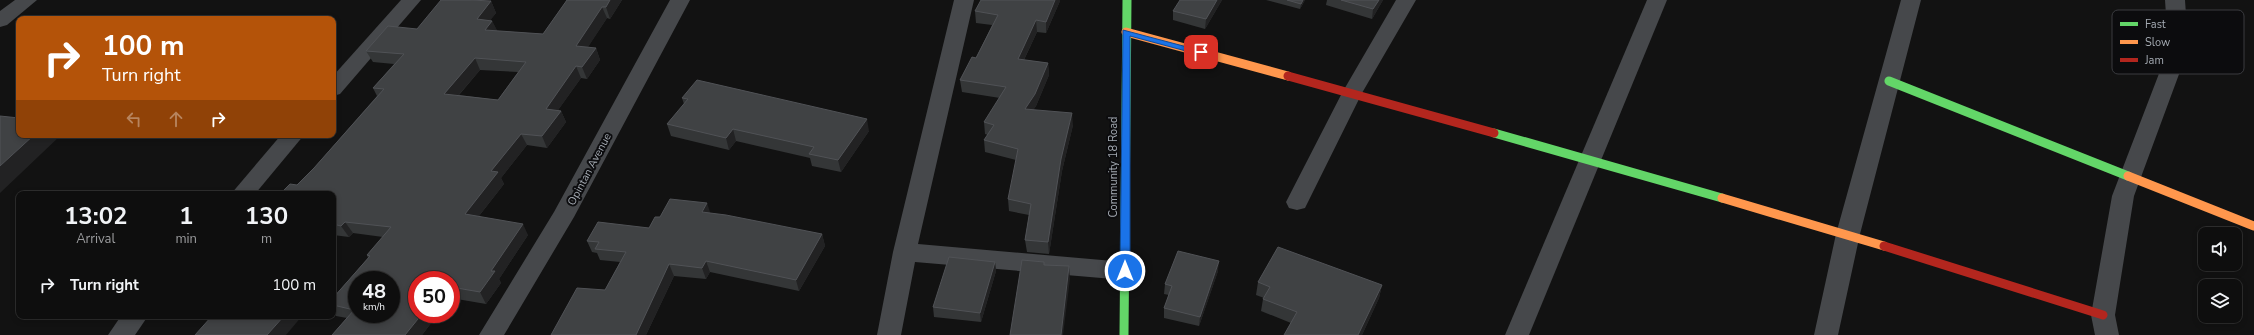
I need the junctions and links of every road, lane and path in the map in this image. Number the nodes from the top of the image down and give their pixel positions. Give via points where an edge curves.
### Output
1 (27, 0) edge
2 (411, 0) edge
3 (680, 0) edge
4 (964, 0) edge
5 (1127, 0) edge
6 (1406, 0) edge
7 (1657, 0) edge
8 (1912, 0) edge
9 (2175, 0) edge
10 (2176, 10) edge
11 (0, 21) edge
12 (1126, 32) junction
13 (2169, 74) edge
14 (1889, 81) junction
15 (336, 86) edge
16 (1352, 93) junction
17 (290, 138) edge
18 (1589, 160) junction
19 (2129, 177) junction
20 (245, 191) edge
21 (1297, 202) dead end
22 (2254, 226) edge
23 (1848, 234) junction
24 (905, 252) junction
25 (1125, 271) junction
26 (133, 319) edge
27 (2105, 325) edge
28 (120, 335) edge
29 (491, 335) edge
30 (889, 335) edge
31 (1124, 335) edge
32 (1517, 335) edge
33 (1826, 335) edge

1 - 11 street
2 - 15 street
3 - 29 street, Opintan Avenue via 563,217
4 - 24 street
5 - 12 street, Community 18 Road
6 - 16 street
7 - 18 street
8 - 14 street
9 - 10 street
12 - 16 street
12 - 25 street, Community 18 Road
13 - 19 street
14 - 19 street
14 - 23 street
16 - 18 street
16 - 21 street
17 - 20 street
18 - 23 street
18 - 32 street
19 - 22 street
19 - 27 street via 2123,196
23 - 27 street
23 - 33 street
24 - 25 street
24 - 30 street
25 - 31 street, Community 18 Road
26 - 28 street

